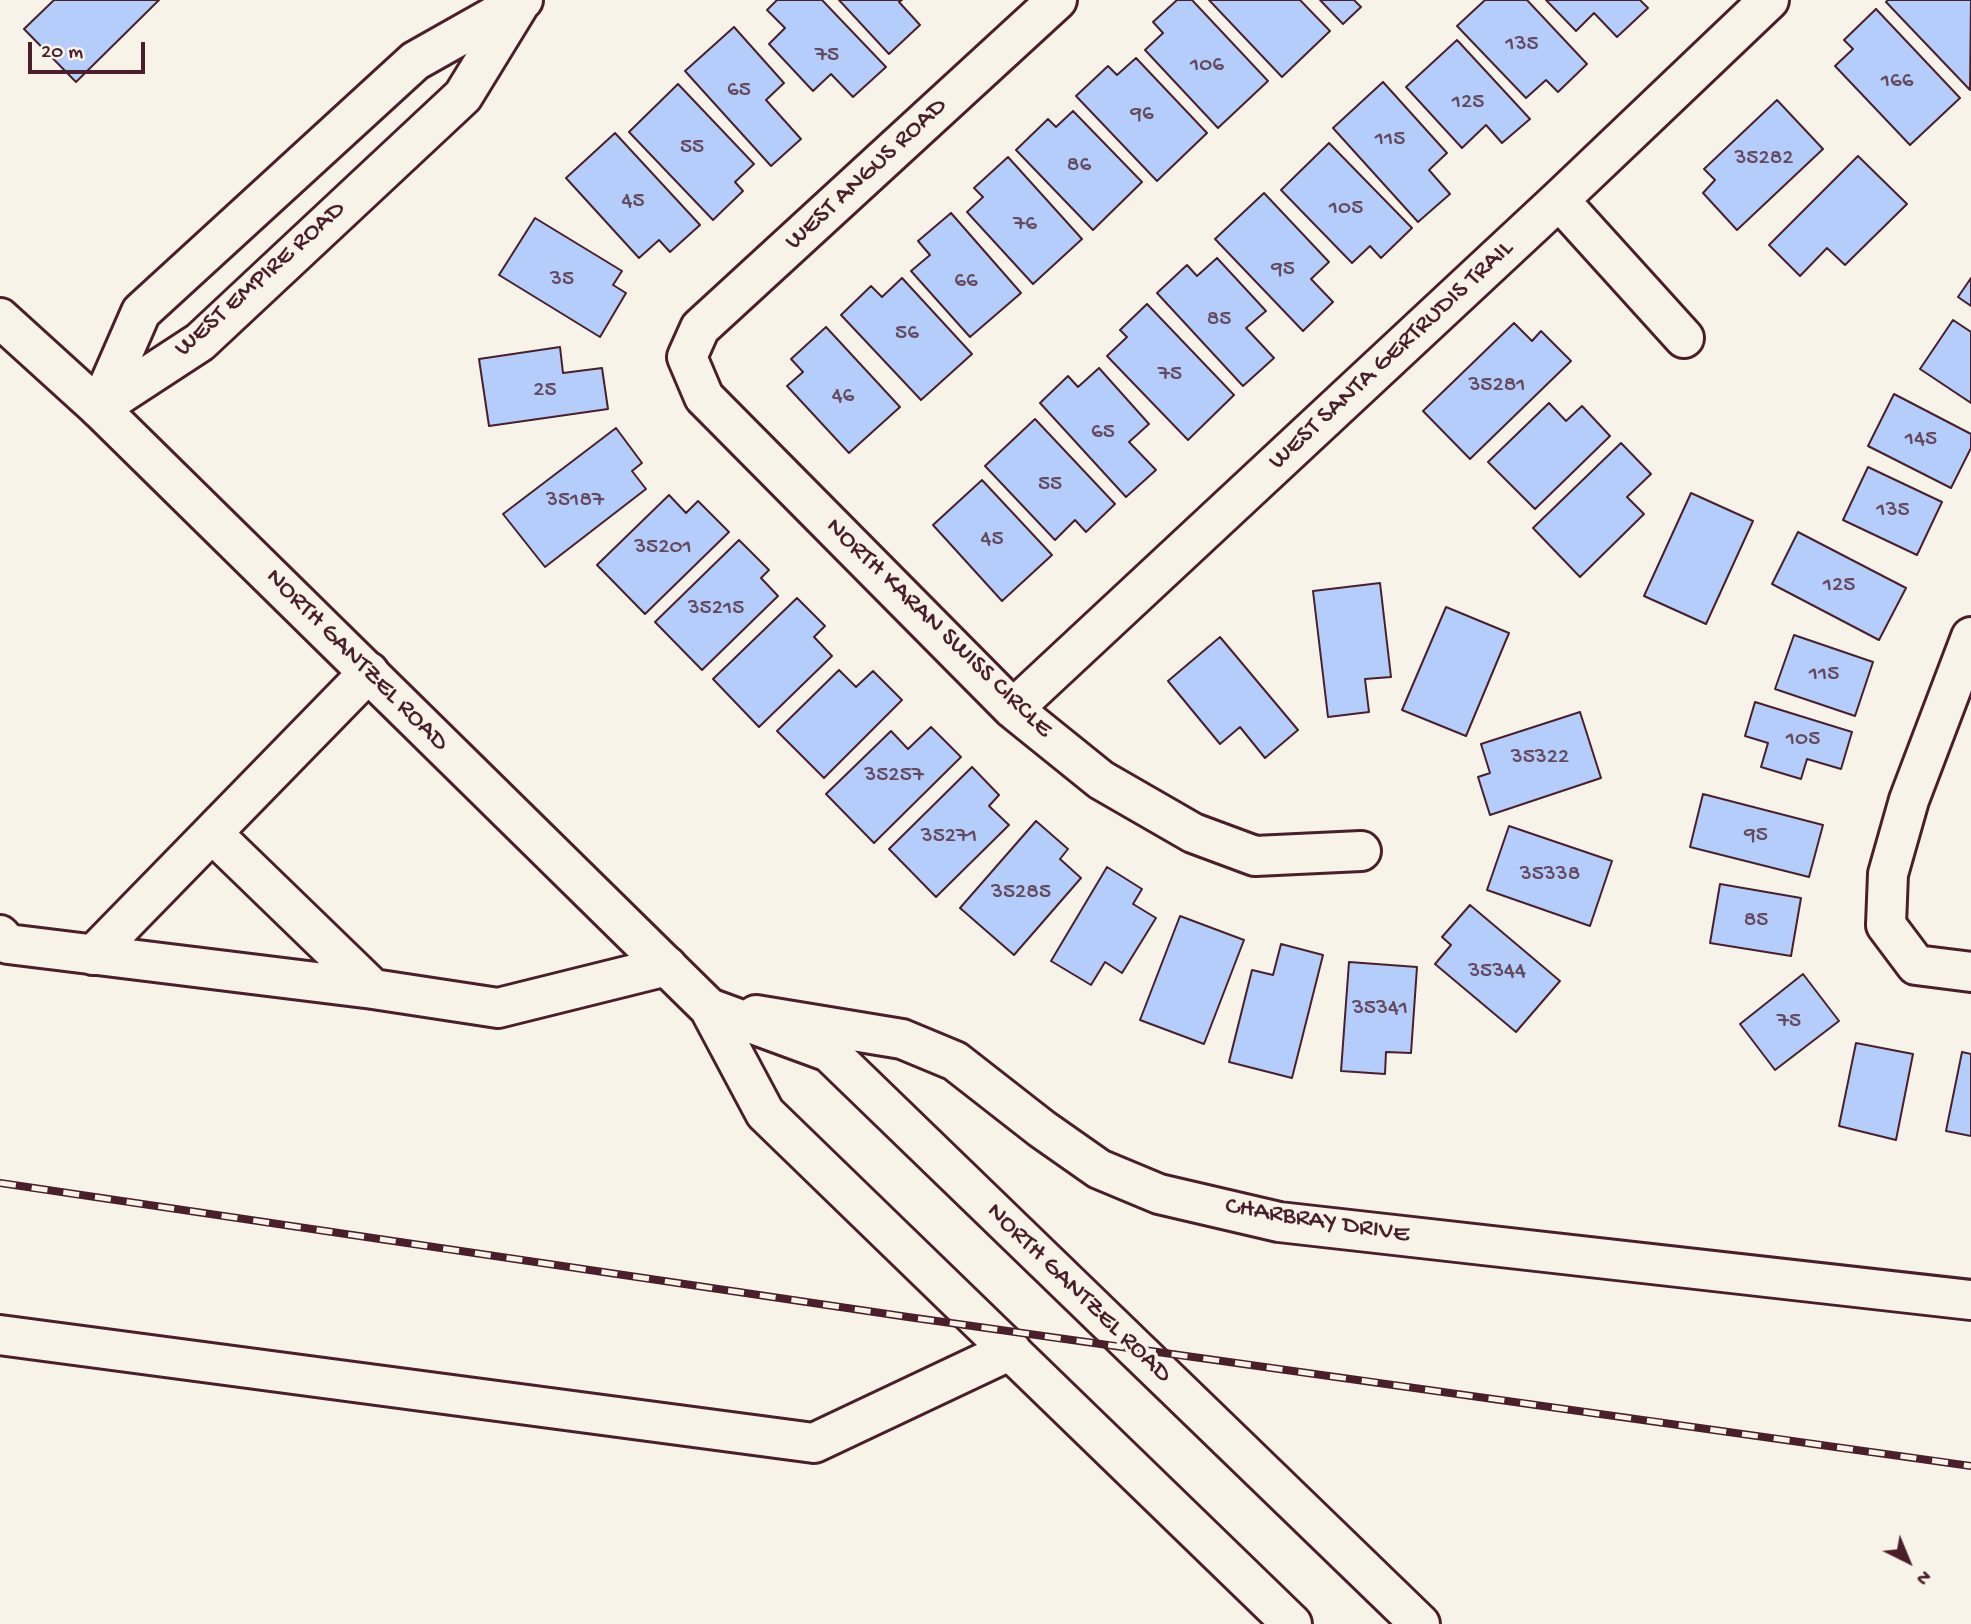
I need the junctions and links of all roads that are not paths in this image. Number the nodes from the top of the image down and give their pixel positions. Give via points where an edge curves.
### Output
1 (1057, 0) edge
2 (1769, 0) edge
3 (522, 1) edge
4 (1559, 201) junction
5 (0, 318) edge
6 (1684, 338) dead end
7 (687, 357) joint
8 (99, 408) junction
9 (1971, 637) edge
10 (369, 672) junction
11 (1013, 709) junction
12 (212, 833) junction
13 (1361, 851) dead end
14 (0, 935) edge
15 (93, 955) junction
16 (667, 966) junction
17 (1971, 972) edge
18 (373, 989) junction
19 (709, 1008) junction
20 (1971, 1300) edge
21 (0, 1335) edge
22 (1011, 1350) junction
23 (1292, 1624) edge
24 (1420, 1624) edge

1 - 7 street, WEST ANGUS ROAD via 700,328
2 - 4 street, WEST SANTA GERTRUDIS TRAIL
3 - 8 street, WEST EMPIRE ROAD via 463,96 200,342
3 - 8 street, WEST EMPIRE ROAD via 415,61 141,312
4 - 6 street
4 - 11 street, WEST SANTA GERTRUDIS TRAIL
5 - 8 street, NORTH GANTZEL ROAD
7 - 11 street, NORTH KARAN SWISS CIRCLE via 704,397
8 - 10 street, NORTH GANTZEL ROAD
9 - 17 street via 1909,800 1888,874 1886,925 1916,965
10 - 12 street
10 - 16 street, NORTH GANTZEL ROAD
11 - 13 street, NORTH KARAN SWISS CIRCLE via 1101,780 1193,833 1255,856
12 - 15 street
12 - 18 street
14 - 15 street via 8,944
15 - 18 street
16 - 18 street via 498,1008
16 - 19 street, NORTH GANTZEL ROAD
19 - 20 street, CHARBRAY DRIVE via 902,1039 955,1061 1099,1169 1159,1194 1279,1222
19 - 22 street, NORTH GANTZEL ROAD via 765,1113
19 - 24 street, NORTH GANTZEL ROAD via 829,1052
21 - 22 street via 814,1443
22 - 23 street, NORTH GANTZEL ROAD

